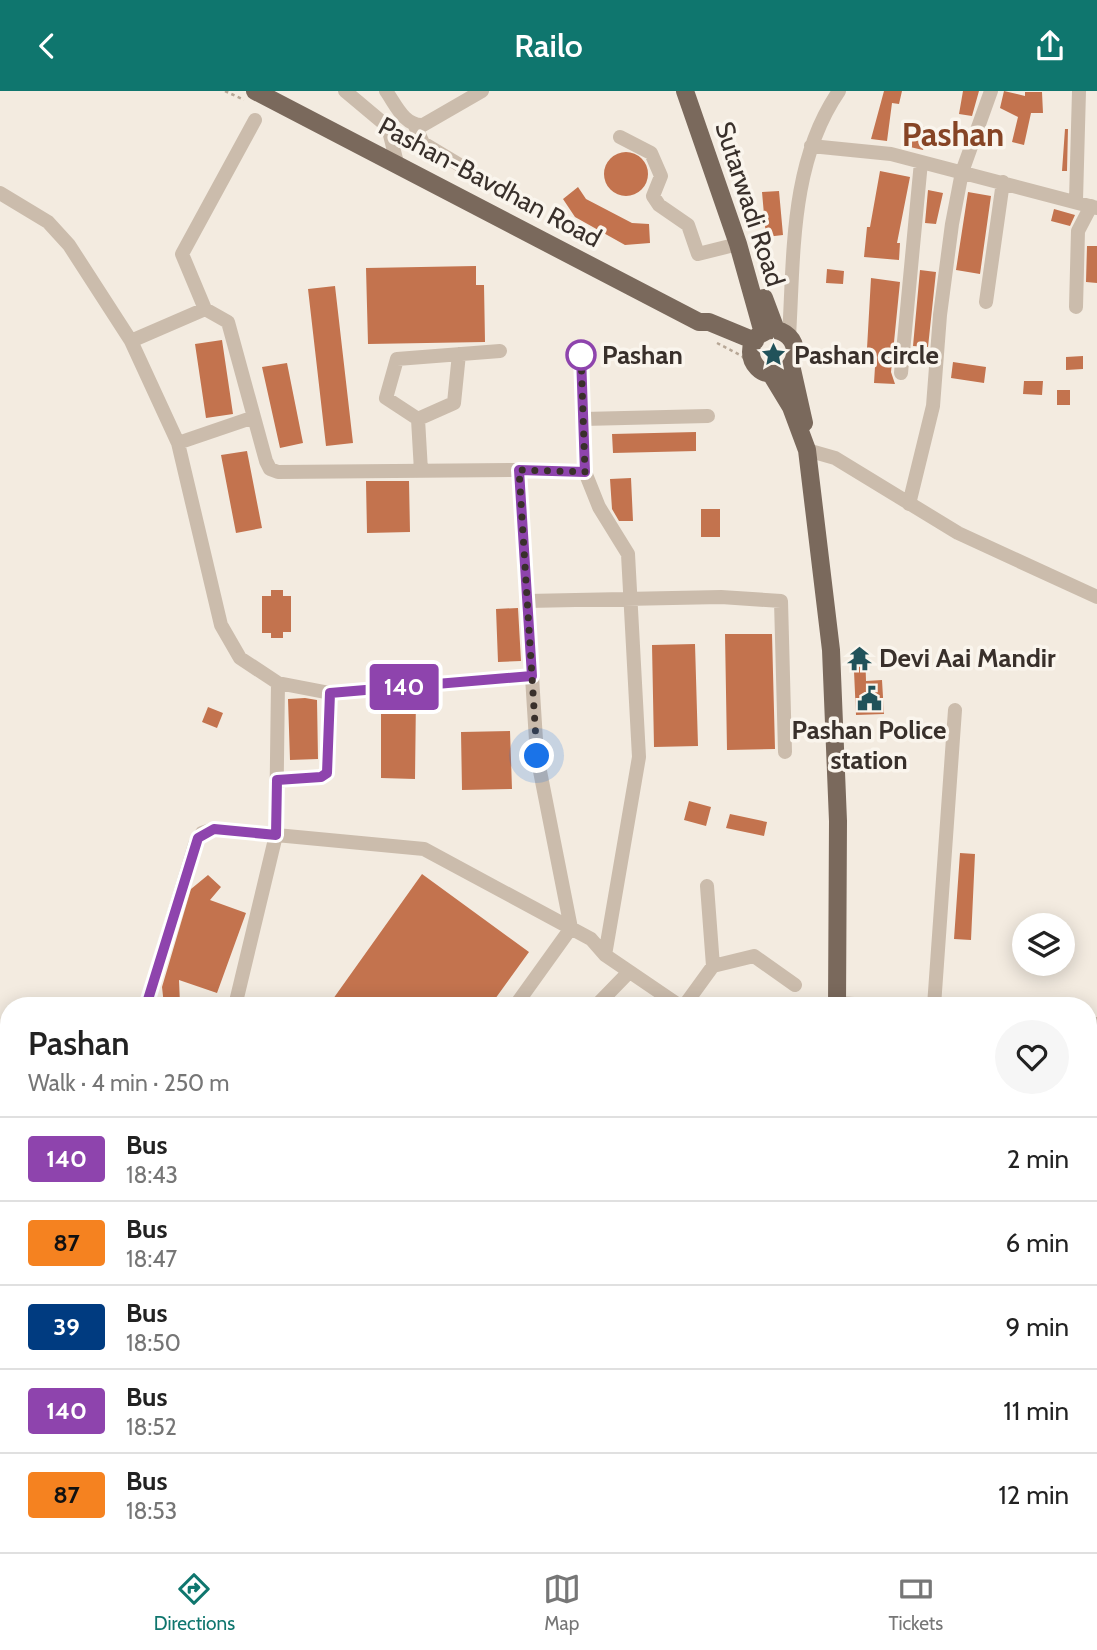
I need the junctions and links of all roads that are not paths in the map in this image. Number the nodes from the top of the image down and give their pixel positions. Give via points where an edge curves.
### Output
1 (345, 91) edge
2 (386, 91) edge
3 (482, 91) edge
4 (685, 91) edge
5 (698, 91) edge
6 (839, 91) edge
7 (991, 91) edge
8 (1079, 91) edge
9 (251, 96) edge
10 (255, 120) dead end
11 (415, 126) junction
12 (620, 137) dead end
13 (811, 146) junction
14 (921, 162) junction
15 (397, 163) junction
16 (962, 172) junction
17 (473, 173) dead end
18 (1003, 182) junction
19 (0, 193) edge
20 (1076, 200) junction
21 (1094, 207) edge
22 (738, 244) junction
23 (986, 302) dead end
24 (1076, 307) dead end
25 (205, 310) junction
26 (767, 338) junction
27 (131, 341) junction
28 (500, 351) dead end
29 (459, 354) junction
30 (581, 355) dead end
31 (791, 365) junction
32 (901, 373) dead end
33 (766, 375) junction
34 (708, 416) dead end
35 (254, 417) junction
36 (418, 419) junction
37 (583, 419) junction
38 (178, 443) junction
39 (805, 445) junction
40 (519, 470) junction
41 (421, 471) junction
42 (585, 472) junction
43 (909, 504) junction
44 (1097, 597) edge
45 (630, 598) junction
46 (527, 601) junction
47 (532, 676) junction
48 (278, 683) junction
49 (330, 693) junction
50 (955, 710) dead end
51 (785, 752) dead end
52 (277, 780) junction
53 (276, 835) junction
54 (707, 886) dead end
55 (571, 928) junction
56 (605, 955) junction
57 (713, 966) junction
58 (629, 972) junction
59 (795, 985) dead end
60 (149, 997) edge
61 (237, 997) edge
62 (521, 997) edge
63 (605, 997) edge
64 (668, 997) edge
65 (689, 997) edge
66 (837, 997) edge
67 (935, 997) edge

1 - 15 street via 388,127
2 - 11 street via 407,122
3 - 11 street
4 - 22 main road, Sutarwadi Road
5 - 26 main road
6 - 13 street
7 - 16 street
8 - 20 street
9 - 15 main road, Pashan-Bavdhan Road
10 - 25 street via 181,254
11 - 17 street via 423,143
12 - 22 street via 651,153 661,176 653,196 688,225 698,254
13 - 14 street via 856,148
13 - 26 street
14 - 16 street
14 - 32 street
15 - 26 main road, Pashan-Bavdhan Road via 699,322
16 - 18 street
16 - 43 street via 940,315 933,406
18 - 20 street
18 - 23 street
19 - 27 street via 48,222 69,245
20 - 21 street
21 - 24 street via 1078,231
22 - 26 main road, Sutarwadi Road
25 - 27 street
25 - 35 street via 228,322
26 - 31 main road via 795,350
26 - 33 main road via 758,367
27 - 38 street
28 - 29 street
29 - 36 street via 454,403
29 - 36 street via 397,359 386,398
30 - 37 street
31 - 33 main road
31 - 39 main road
33 - 39 main road via 790,407
34 - 37 street
35 - 38 street
35 - 41 street via 266,461 278,472
36 - 41 street
37 - 42 street
38 - 48 street via 221,625 240,658
39 - 43 street
39 - 66 main road via 831,650 838,821
40 - 41 street
40 - 42 street
40 - 46 street
42 - 45 street via 599,507 628,554
43 - 44 street via 958,533
45 - 46 street
45 - 51 street via 781,601
45 - 56 street via 639,757
46 - 47 street
47 - 49 street
47 - 55 street via 537,756
48 - 49 street
48 - 52 street
49 - 52 street via 327,773
50 - 67 street
52 - 53 street
53 - 55 street via 424,849
53 - 60 street via 214,829 198,838
53 - 61 street
54 - 57 street
55 - 56 street via 591,939
55 - 62 street
56 - 58 street
57 - 59 street via 754,956
57 - 65 street
58 - 63 street
58 - 64 street

